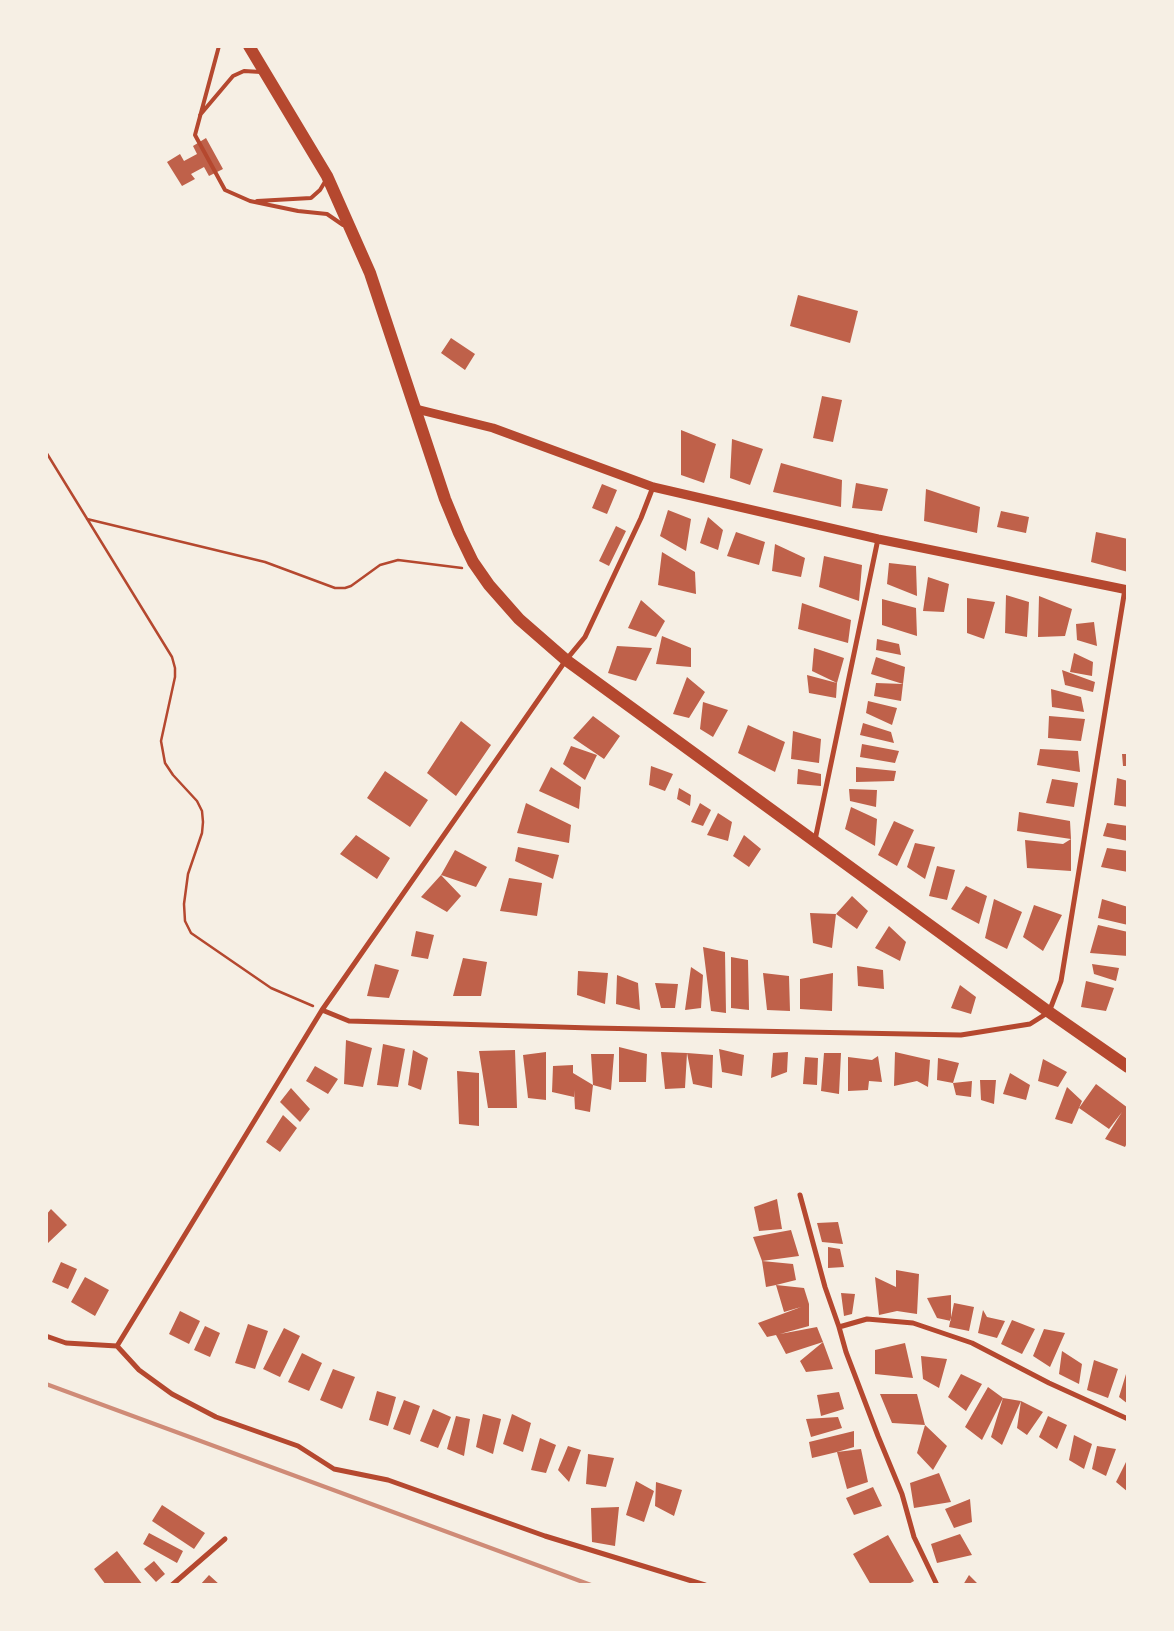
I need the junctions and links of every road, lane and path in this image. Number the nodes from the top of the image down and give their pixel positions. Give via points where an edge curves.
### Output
1 (219, 46) edge
2 (249, 46) edge
3 (266, 72) junction
4 (199, 116) junction
5 (327, 176) junction
6 (250, 201) junction
7 (356, 241) junction
8 (416, 409) junction
9 (46, 452) edge
10 (653, 487) junction
11 (87, 519) junction
12 (878, 539) junction
13 (479, 571) junction
14 (1126, 590) edge
15 (566, 660) junction
16 (815, 841) junction
17 (322, 1010) junction
18 (1048, 1012) junction
19 (1128, 1067) edge
20 (800, 1196) dead end
21 (840, 1327) junction
22 (46, 1336) edge
23 (117, 1346) junction
24 (1128, 1419) edge
25 (225, 1539) dead end
26 (172, 1585) edge
27 (706, 1585) edge
28 (937, 1585) edge

1 - 4 lane
2 - 3 main road
3 - 4 lane via 244,71 233,76
3 - 5 main road
4 - 6 lane via 195,134 225,190
5 - 6 lane via 320,190 311,198
5 - 7 main road
6 - 7 lane via 327,214 342,223
7 - 8 main road
8 - 10 street via 493,428
8 - 13 main road via 458,533
9 - 11 path
10 - 12 street
10 - 15 street via 585,637
11 - 13 path via 265,562 335,588 351,586 380,565 398,560
11 - 17 path via 172,657 175,668 161,741 162,752 173,775 197,801 203,822 188,874 185,921 192,933 271,988
12 - 14 street
12 - 16 street
13 - 15 main road via 519,619
14 - 18 street via 1062,981
15 - 16 main road
15 - 17 street
16 - 18 main road
17 - 18 street via 349,1021 961,1035 1030,1024
17 - 23 street
18 - 19 main road
20 - 21 street via 824,1287
21 - 24 street via 867,1319 913,1323 972,1343
21 - 28 street via 846,1352 902,1494 914,1537
22 - 23 street via 66,1344
23 - 27 street via 139,1370 172,1394 216,1417 298,1446 334,1469 388,1480 545,1536
25 - 26 street

